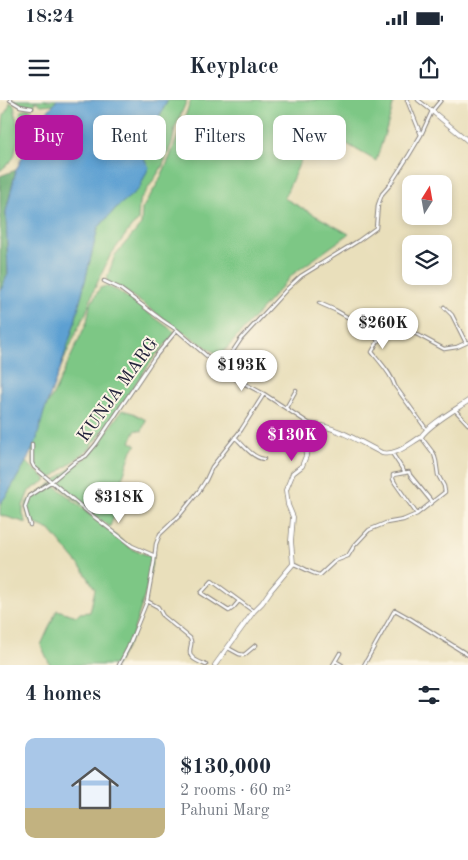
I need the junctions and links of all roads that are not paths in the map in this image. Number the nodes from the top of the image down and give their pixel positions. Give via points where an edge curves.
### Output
1 (10, 100) edge
2 (407, 100) edge
3 (418, 100) edge
4 (441, 100) edge
5 (32, 108) dead end
6 (432, 111) junction
7 (421, 136) junction
8 (468, 141) edge
9 (104, 282) dead end
10 (319, 304) dead end
11 (444, 307) dead end
12 (177, 330) junction
13 (378, 341) junction
14 (467, 342) edge
15 (224, 371) junction
16 (296, 390) dead end
17 (264, 394) junction
18 (468, 401) edge
19 (286, 408) junction
20 (455, 410) junction
21 (310, 424) junction
22 (468, 424) edge
23 (427, 430) junction
24 (236, 437) junction
25 (421, 437) junction
26 (32, 444) dead end
27 (392, 453) junction
28 (264, 459) dead end
29 (405, 472) junction
30 (52, 481) junction
31 (432, 502) junction
32 (417, 514) junction
33 (30, 525) dead end
34 (154, 556) junction
35 (293, 564) junction
36 (147, 601) junction
37 (239, 601) junction
38 (254, 611) junction
39 (256, 645) dead end
40 (228, 648) junction
41 (340, 653) dead end
42 (468, 654) edge
43 (335, 661) junction
44 (120, 665) edge
45 (206, 665) edge
46 (215, 665) edge
47 (333, 665) edge
48 (342, 665) edge
49 (364, 665) edge

1 - 5 street
2 - 7 street
3 - 6 street
4 - 6 street
6 - 7 street
6 - 8 street
7 - 15 street via 379,200 376,228 301,276 287,289 241,339 225,363
9 - 12 street via 119,288
10 - 13 street via 350,318
11 - 14 street
12 - 15 street, KUNJA MARG
12 - 30 street, KUNJA MARG via 154,358 96,444 86,456
13 - 14 street via 392,321 444,349
13 - 23 street via 372,352
15 - 17 street, KUNJA MARG
16 - 19 street
17 - 19 street, KUNJA MARG
17 - 24 street
18 - 20 street
19 - 21 street, KUNJA MARG
20 - 22 street
20 - 23 street
21 - 27 street via 332,429 382,453
21 - 35 street via 306,456 302,466 293,473 286,490 293,517
23 - 25 street
24 - 28 street
24 - 34 street via 218,458 187,506 160,534
25 - 27 street
25 - 31 street via 434,454 445,489
26 - 30 street via 34,467
27 - 29 street
29 - 31 street via 409,472
29 - 32 street via 393,475 393,479
30 - 33 street, KUNJA MARG via 29,496 25,506
30 - 34 street via 132,546
31 - 32 street
32 - 35 street via 369,530 348,556 335,560 320,575
34 - 36 street
35 - 38 street
36 - 44 street
36 - 45 street via 158,607 163,616 190,638 190,655
37 - 37 street via 229,611 201,593 212,581
37 - 38 street
38 - 40 street
39 - 40 street via 244,655
40 - 46 street
41 - 43 street
42 - 49 street via 396,610
43 - 47 street
43 - 48 street

